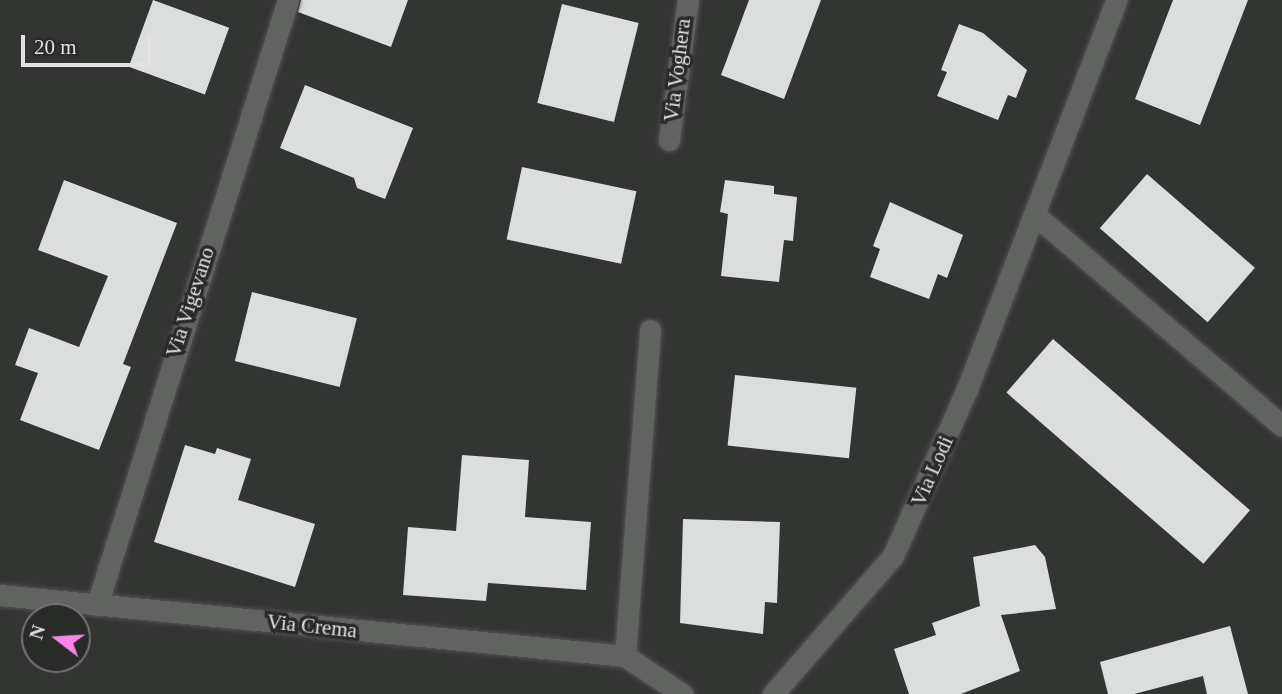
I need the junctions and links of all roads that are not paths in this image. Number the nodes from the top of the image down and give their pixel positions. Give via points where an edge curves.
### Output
1 (288, 0) edge
2 (688, 0) edge
3 (1116, 0) edge
4 (669, 140) dead end
5 (1034, 214) junction
6 (650, 330) dead end
7 (1282, 426) edge
8 (0, 595) edge
9 (97, 605) junction
10 (625, 656) junction
11 (682, 694) edge
12 (773, 694) edge

1 - 9 street, Via Vigevano
2 - 4 street, Via Voghera
3 - 5 street, Via Lodi
5 - 7 street
5 - 12 street, Via Lodi via 938,460 893,556
6 - 10 street
8 - 9 street, Via Crema
9 - 10 street, Via Crema
10 - 11 street, Via Crema

